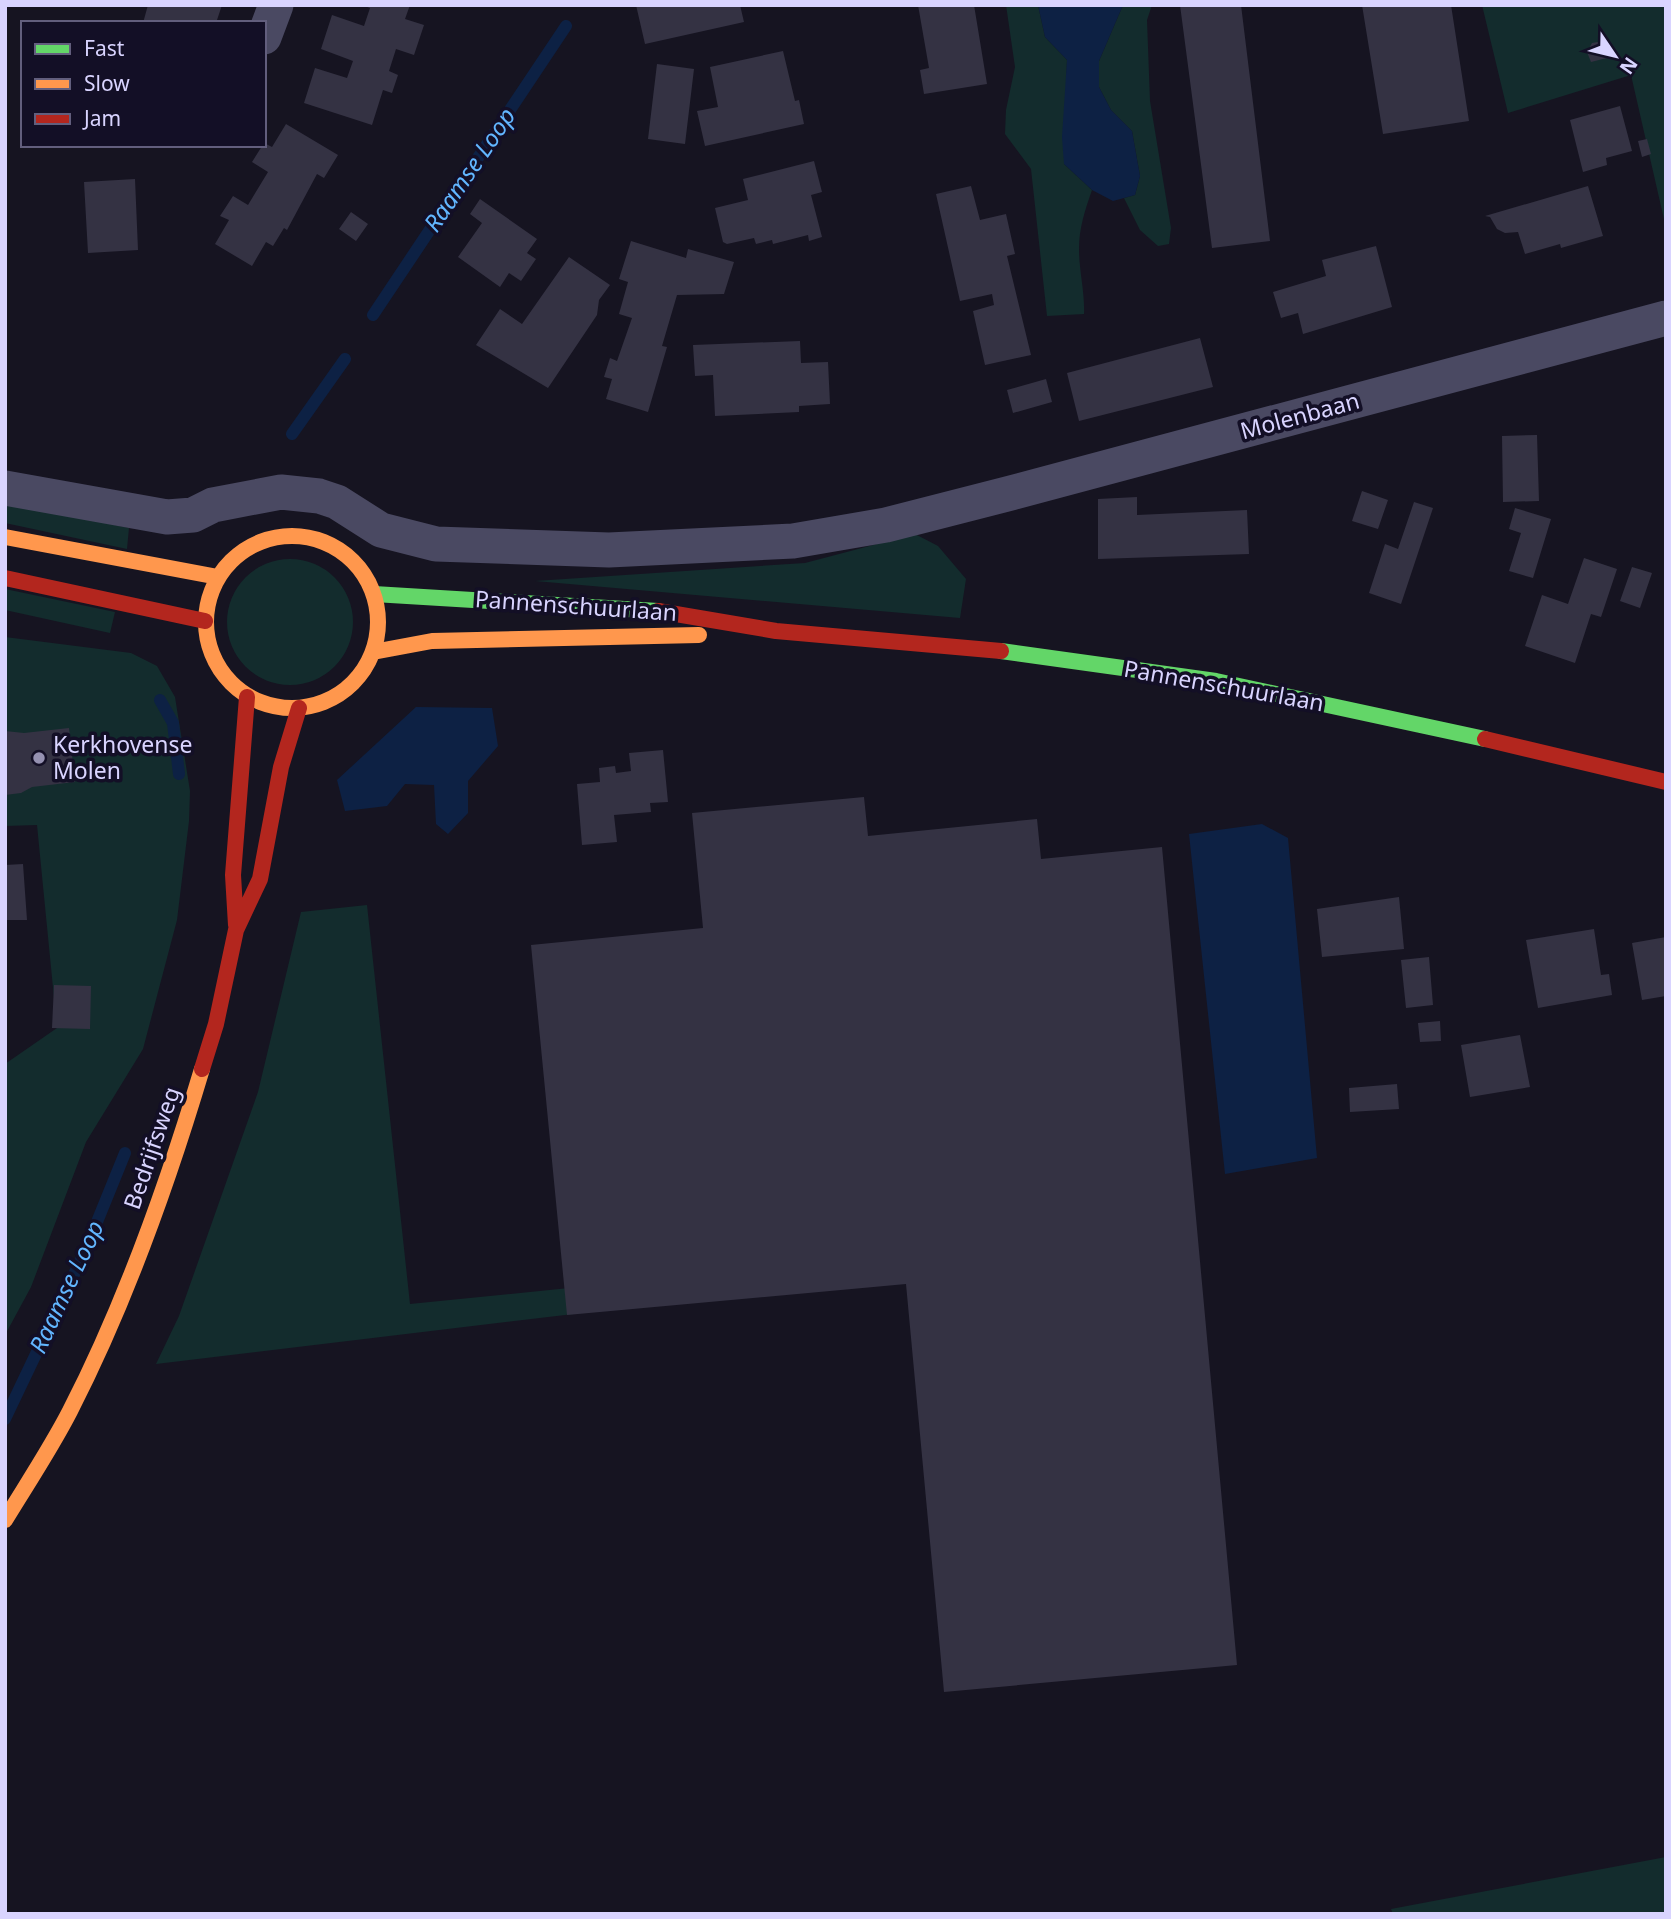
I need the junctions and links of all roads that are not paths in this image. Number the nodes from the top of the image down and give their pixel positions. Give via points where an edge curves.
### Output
1 (276, 5) edge
2 (266, 32) edge
3 (1666, 318) edge
4 (5, 488) edge
5 (5, 537) edge
6 (218, 577) junction
7 (5, 578) edge
8 (374, 594) junction
9 (205, 621) junction
10 (776, 631) junction
11 (373, 652) junction
12 (247, 697) junction
13 (299, 708) junction
14 (1666, 782) edge
15 (236, 930) junction
16 (5, 1520) edge

1 - 2 street
3 - 4 street, Molenbaan via 886,525 793,541 595,550 436,544 381,530 319,496 281,492 213,505 193,515 167,517
5 - 6 main road
6 - 8 main road via 245,549 282,536 302,536 320,540 354,561
6 - 9 main road
7 - 9 main road
8 - 10 main road, Pannenschuurlaan via 680,612
8 - 11 main road via 378,614
9 - 12 main road via 216,665
10 - 11 main road, Pannenschuurlaan via 432,641
10 - 14 main road, Pannenschuurlaan via 1021,653 1216,681
11 - 13 main road via 344,691 323,703
12 - 13 main road via 281,708
12 - 15 main road, Bedrijfsweg via 233,875
13 - 15 main road, Bedrijfsweg via 260,879
15 - 16 main road, Bedrijfsweg via 212,1037 130,1279 70,1410

